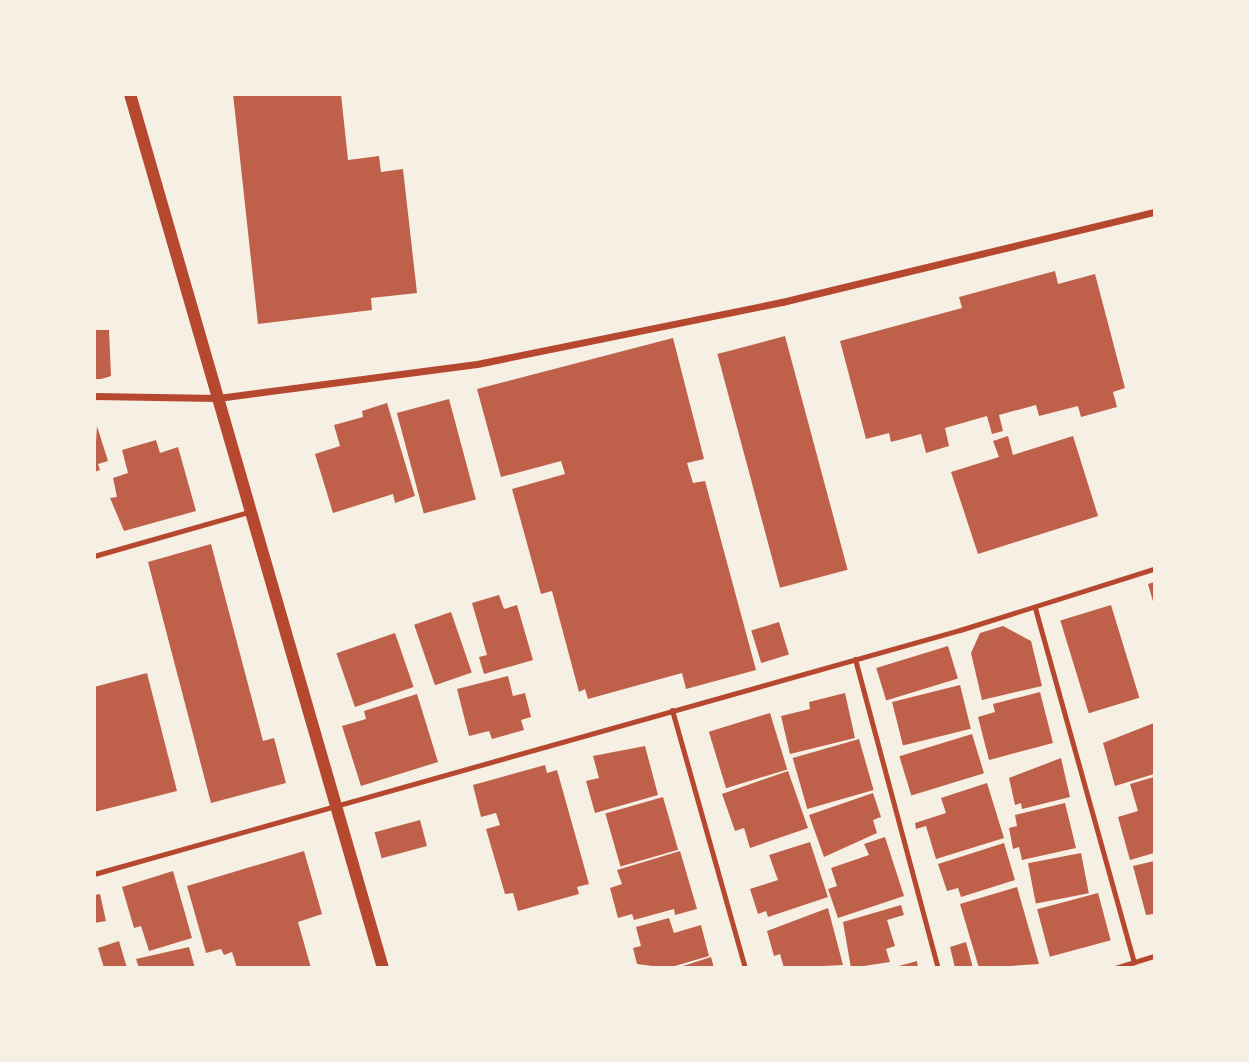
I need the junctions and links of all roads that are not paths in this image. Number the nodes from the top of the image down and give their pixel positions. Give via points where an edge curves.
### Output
1 (130, 94) edge
2 (1154, 212) edge
3 (94, 396) edge
4 (218, 398) junction
5 (248, 512) junction
6 (94, 556) edge
7 (1154, 569) edge
8 (1035, 608) junction
9 (855, 659) junction
10 (672, 710) junction
11 (334, 803) junction
12 (94, 874) edge
13 (1154, 956) edge
14 (1133, 962) junction
15 (383, 968) edge
16 (745, 968) edge
17 (938, 968) edge
18 (1115, 968) edge

1 - 4 street
2 - 4 street via 782,302 504,358
3 - 4 street
4 - 5 street
5 - 6 lane
5 - 11 street
7 - 8 lane
8 - 9 lane
8 - 14 lane
9 - 10 lane
9 - 17 lane
10 - 11 lane
10 - 16 lane
11 - 12 lane
11 - 15 street
13 - 14 lane
14 - 18 lane

